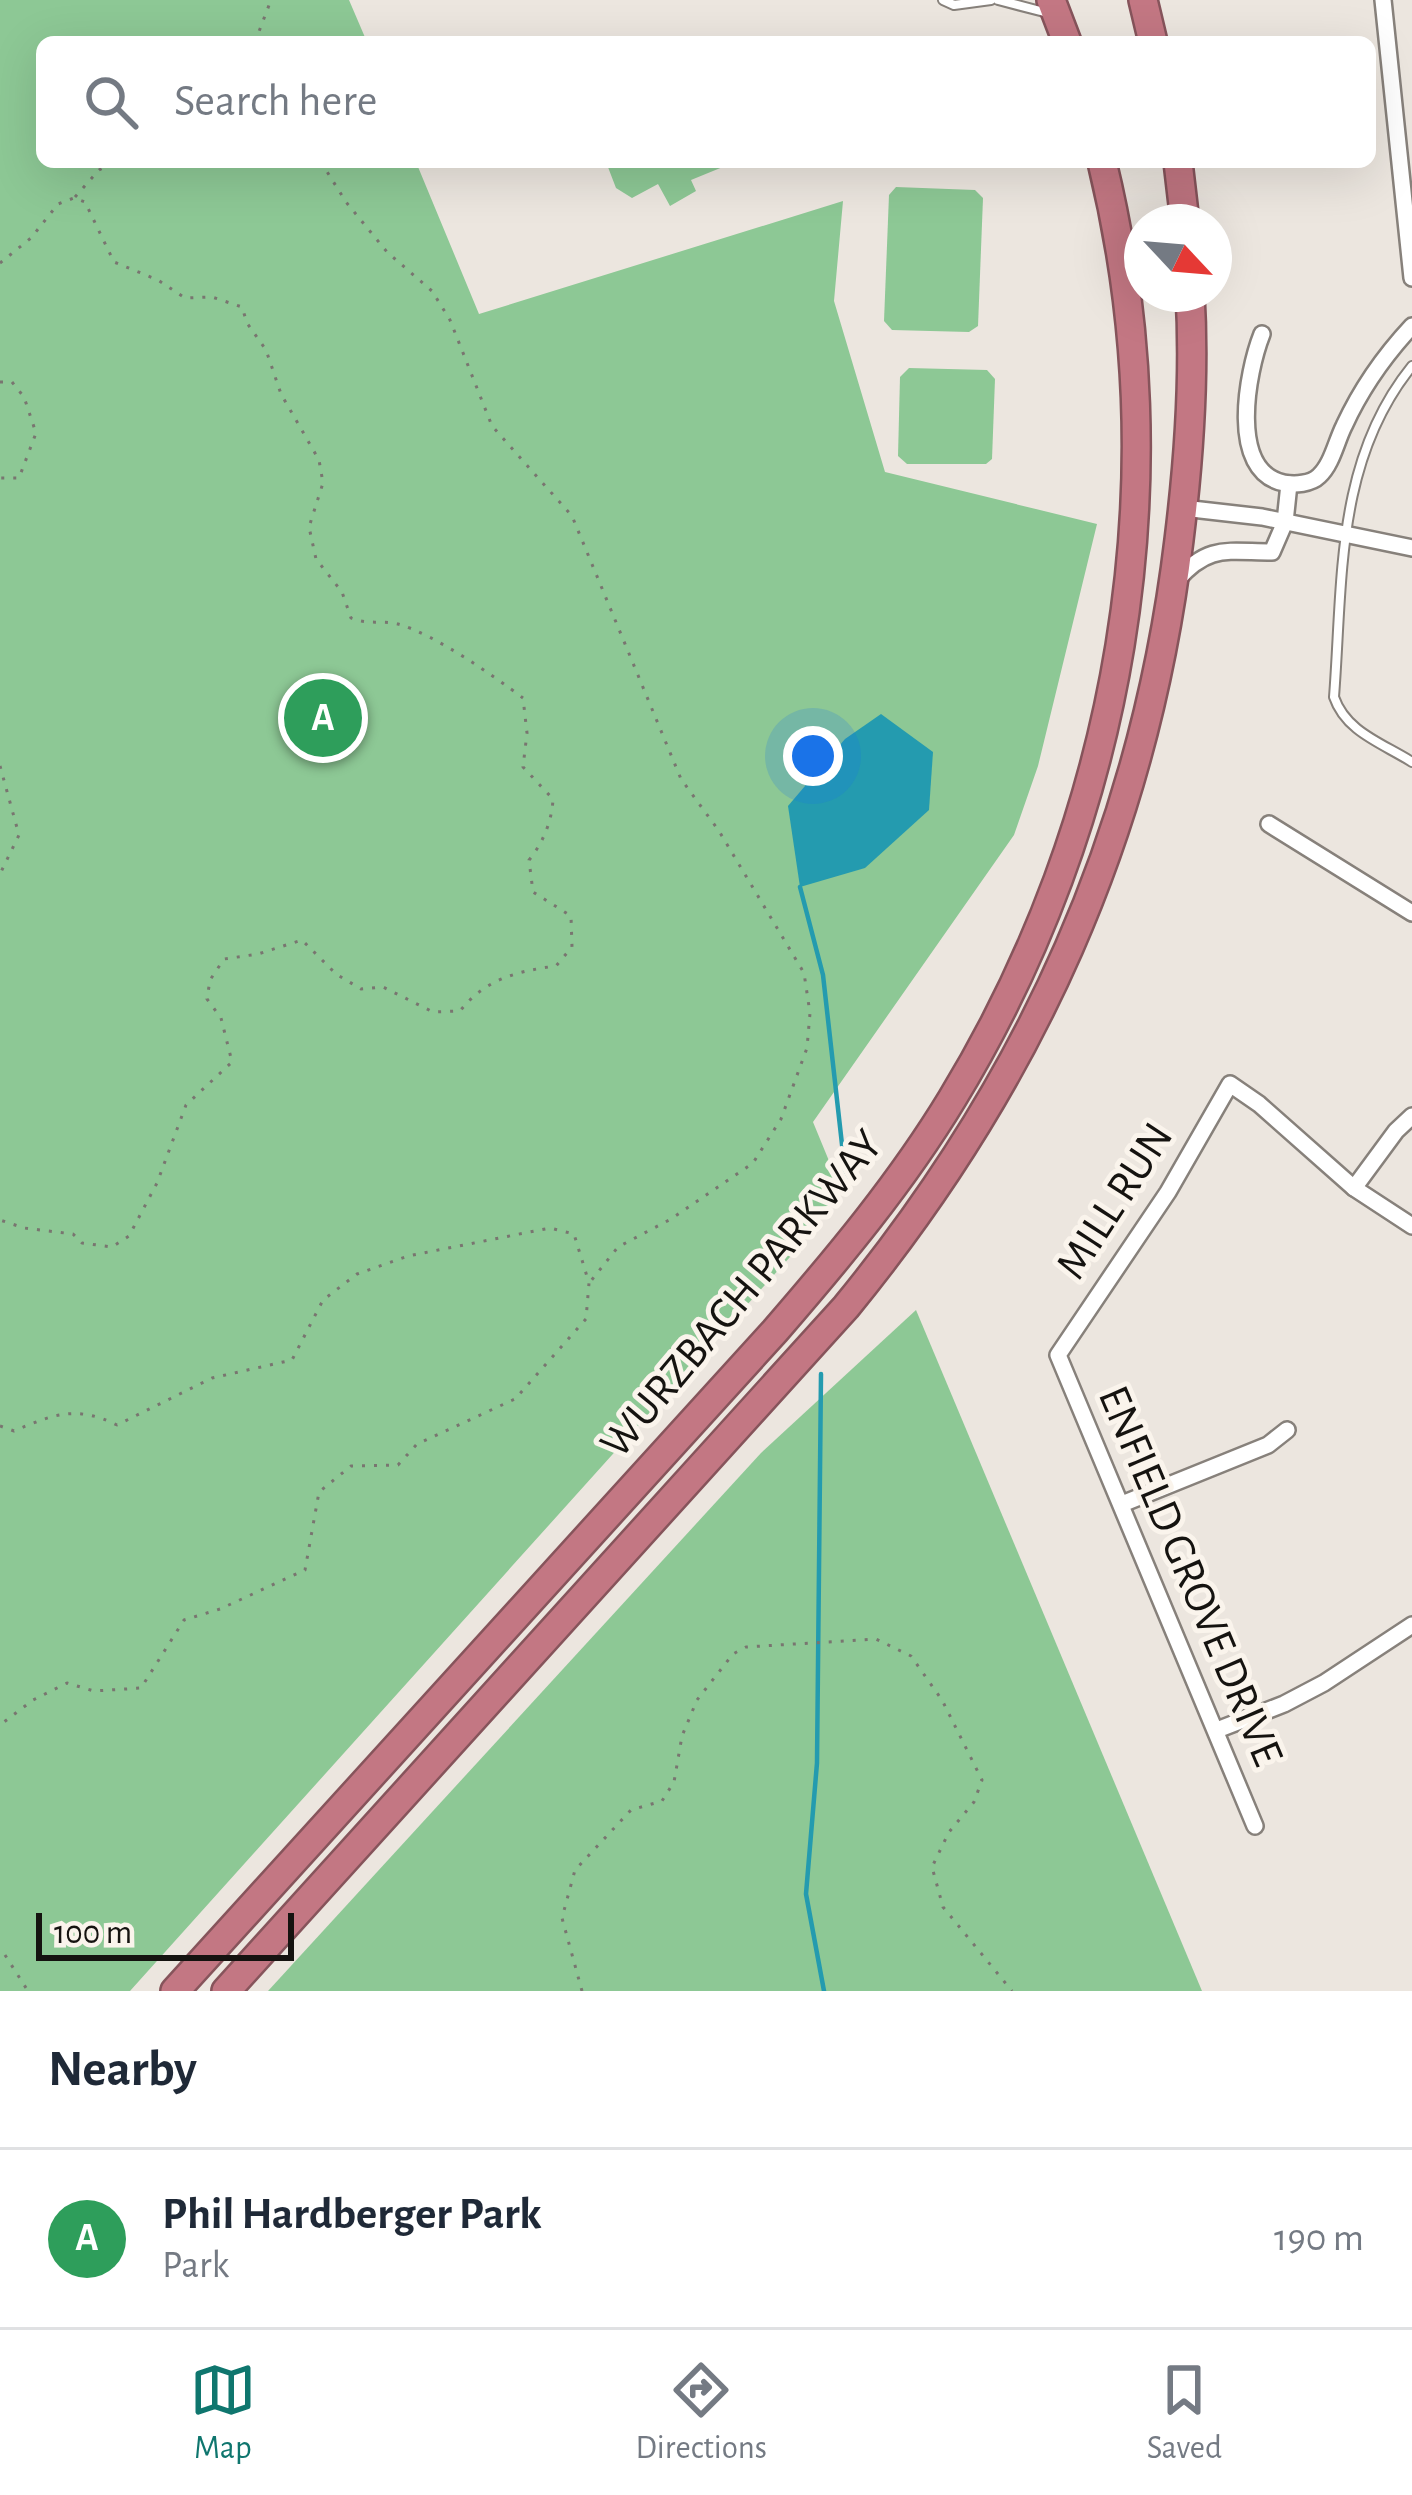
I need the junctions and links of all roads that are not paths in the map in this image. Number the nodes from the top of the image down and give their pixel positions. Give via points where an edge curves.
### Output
1 (943, 0) edge
2 (994, 0) edge
3 (1143, 0) edge
4 (1383, 0) edge
5 (1059, 19) edge
6 (1152, 36) edge
7 (1103, 168) edge
8 (1179, 168) edge
9 (1183, 204) edge
10 (1412, 278) edge
11 (1190, 312) edge
12 (1412, 326) edge
13 (1262, 334) dead end
14 (1412, 366) edge
15 (1289, 484) junction
16 (1183, 508) junction
17 (1285, 522) junction
18 (1340, 535) junction
19 (1410, 546) edge
20 (1173, 584) junction
21 (1412, 762) edge
22 (1268, 824) dead end
23 (1412, 914) edge
24 (1412, 1116) edge
25 (1354, 1188) junction
26 (1412, 1226) edge
27 (1058, 1355) joint
28 (1287, 1430) dead end
29 (1122, 1504) junction
30 (1412, 1625) edge
31 (1217, 1730) junction
32 (1255, 1826) dead end
33 (175, 1991) edge
34 (226, 1991) edge

1 - 2 lane
2 - 5 lane
3 - 6 highway
4 - 10 street
7 - 33 highway, WURZBACH PARKWAY via 1133,358 1129,584 1090,790 1008,998 952,1099 853,1240
8 - 9 highway
11 - 16 highway, WURZBACH PARKWAY
12 - 15 street via 1370,377 1320,476
13 - 15 street via 1251,362 1249,448 1255,466
14 - 18 lane via 1364,448
15 - 17 street
16 - 17 street
16 - 20 highway, WURZBACH PARKWAY
17 - 18 street
17 - 20 street via 1272,552 1214,552
18 - 19 street
18 - 21 lane via 1334,697 1351,727
20 - 34 highway, WURZBACH PARKWAY via 1138,756 1090,901 1031,1032 936,1192 788,1373
22 - 23 street
24 - 25 street
25 - 26 street
25 - 27 street, MILL RUN via 1230,1084
27 - 29 street, ENFIELD GROVE DRIVE
28 - 29 street
29 - 31 street, ENFIELD GROVE DRIVE
30 - 31 street via 1324,1683
31 - 32 street, ENFIELD GROVE DRIVE

